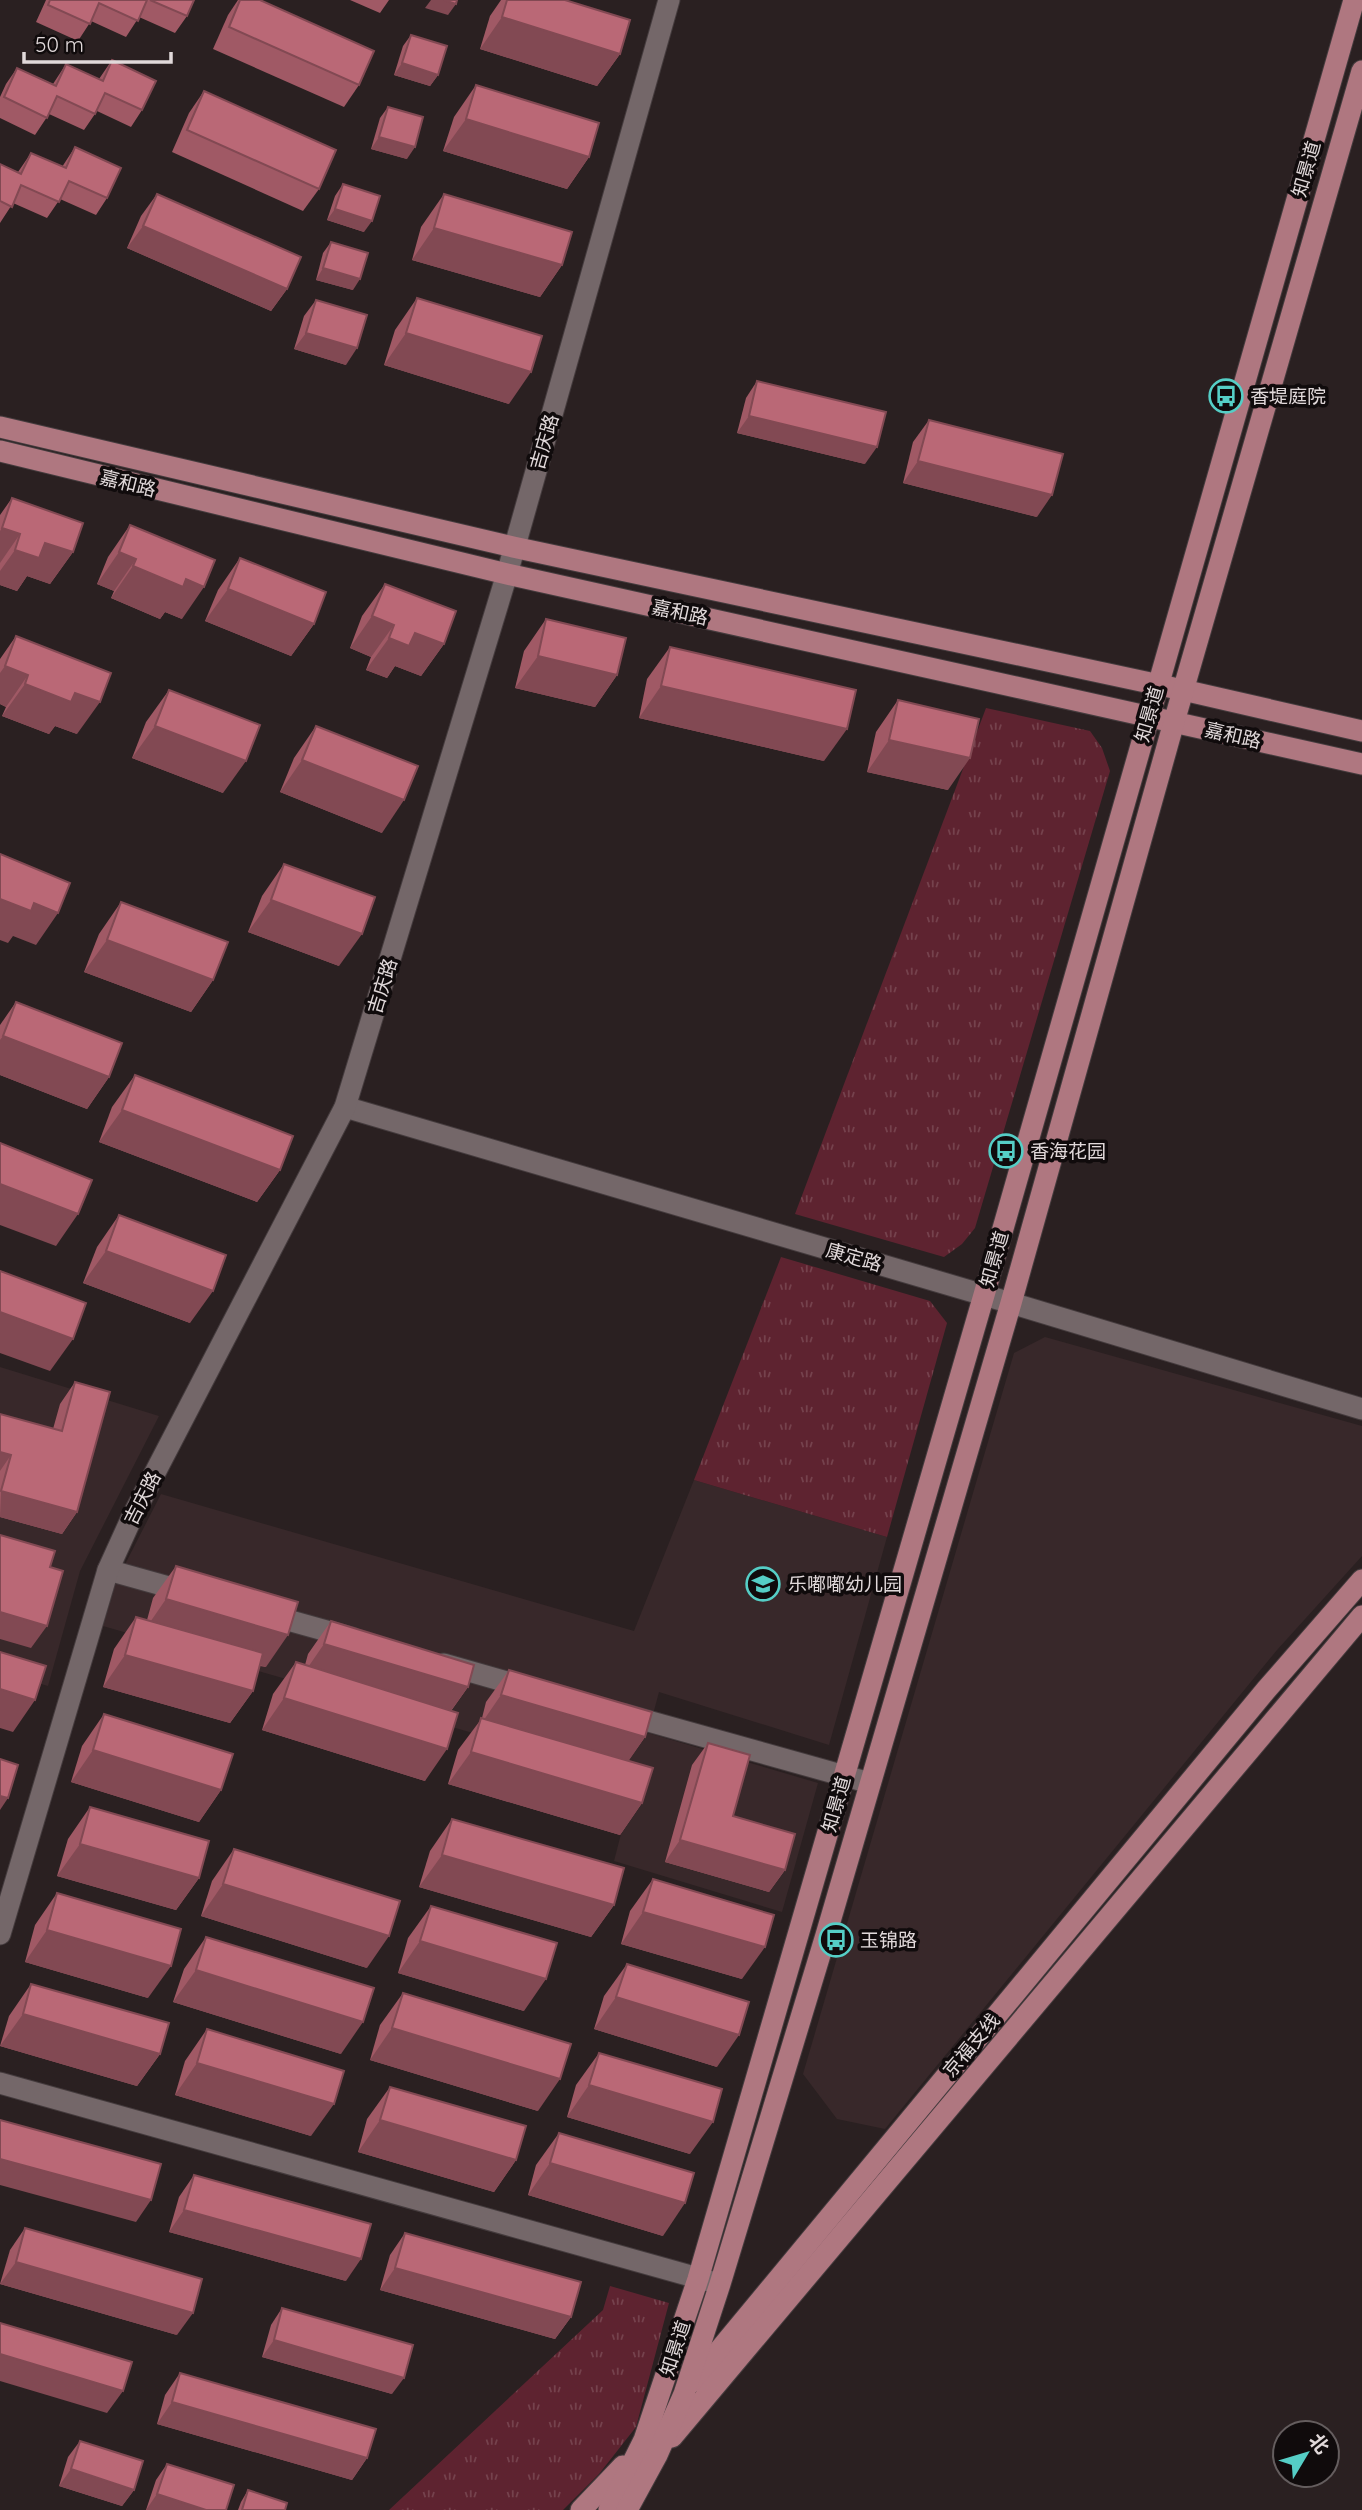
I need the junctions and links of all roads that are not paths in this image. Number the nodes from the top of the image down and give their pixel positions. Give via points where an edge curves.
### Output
1 (669, 0) edge
2 (1354, 0) edge
3 (1362, 71) edge
4 (0, 427) edge
5 (0, 452) edge
6 (515, 547) junction
7 (507, 575) junction
8 (1158, 684) junction
9 (1184, 690) junction
10 (1149, 716) junction
11 (1174, 722) junction
12 (1362, 731) edge
13 (1362, 764) edge
14 (345, 1107) junction
15 (984, 1295) junction
16 (1011, 1303) junction
17 (1362, 1409) edge
18 (108, 1570) junction
19 (1362, 1580) edge
20 (202, 1596) edge
21 (242, 1608) edge
22 (1362, 1616) edge
23 (376, 1645) edge
24 (430, 1660) edge
25 (550, 1694) edge
26 (603, 1709) edge
27 (844, 1776) junction
28 (870, 1783) junction
29 (0, 1934) edge
30 (0, 2083) edge
31 (698, 2279) junction
32 (720, 2284) junction
33 (684, 2394) junction
34 (651, 2448) junction
35 (581, 2510) edge
36 (609, 2510) edge
37 (627, 2510) edge

1 - 6 street, 吉庆路
2 - 8 main road, 知景道
3 - 9 main road, 知景道
4 - 6 main road, 嘉和路
5 - 7 main road, 嘉和路
6 - 7 street, 吉庆路
6 - 8 main road, 嘉和路
7 - 10 main road, 嘉和路
7 - 14 street, 吉庆路
8 - 9 main road, 嘉和路
8 - 10 main road, 知景道
9 - 11 main road, 知景道
9 - 12 main road, 嘉和路
10 - 11 main road, 嘉和路
10 - 15 main road, 知景道
11 - 13 main road, 嘉和路
11 - 16 main road, 知景道
14 - 15 street, 康定路
14 - 18 street, 吉庆路
15 - 16 street, 康定路
15 - 27 main road, 知景道
16 - 17 street, 康定路
16 - 28 main road, 知景道
18 - 20 street
18 - 29 street, 吉庆路
19 - 33 main road, 京福支线 via 1257,1700
21 - 23 street
22 - 34 main road, 京福支线
24 - 25 street
26 - 27 street
27 - 28 street
27 - 31 main road, 知景道
28 - 32 main road, 知景道
30 - 31 street
31 - 32 street
31 - 34 main road, 知景道
32 - 33 main road, 知景道
33 - 34 main road, 知景道
34 - 35 main road, 京福支线
34 - 36 main road, 京福支线
34 - 37 main road, 知景道

